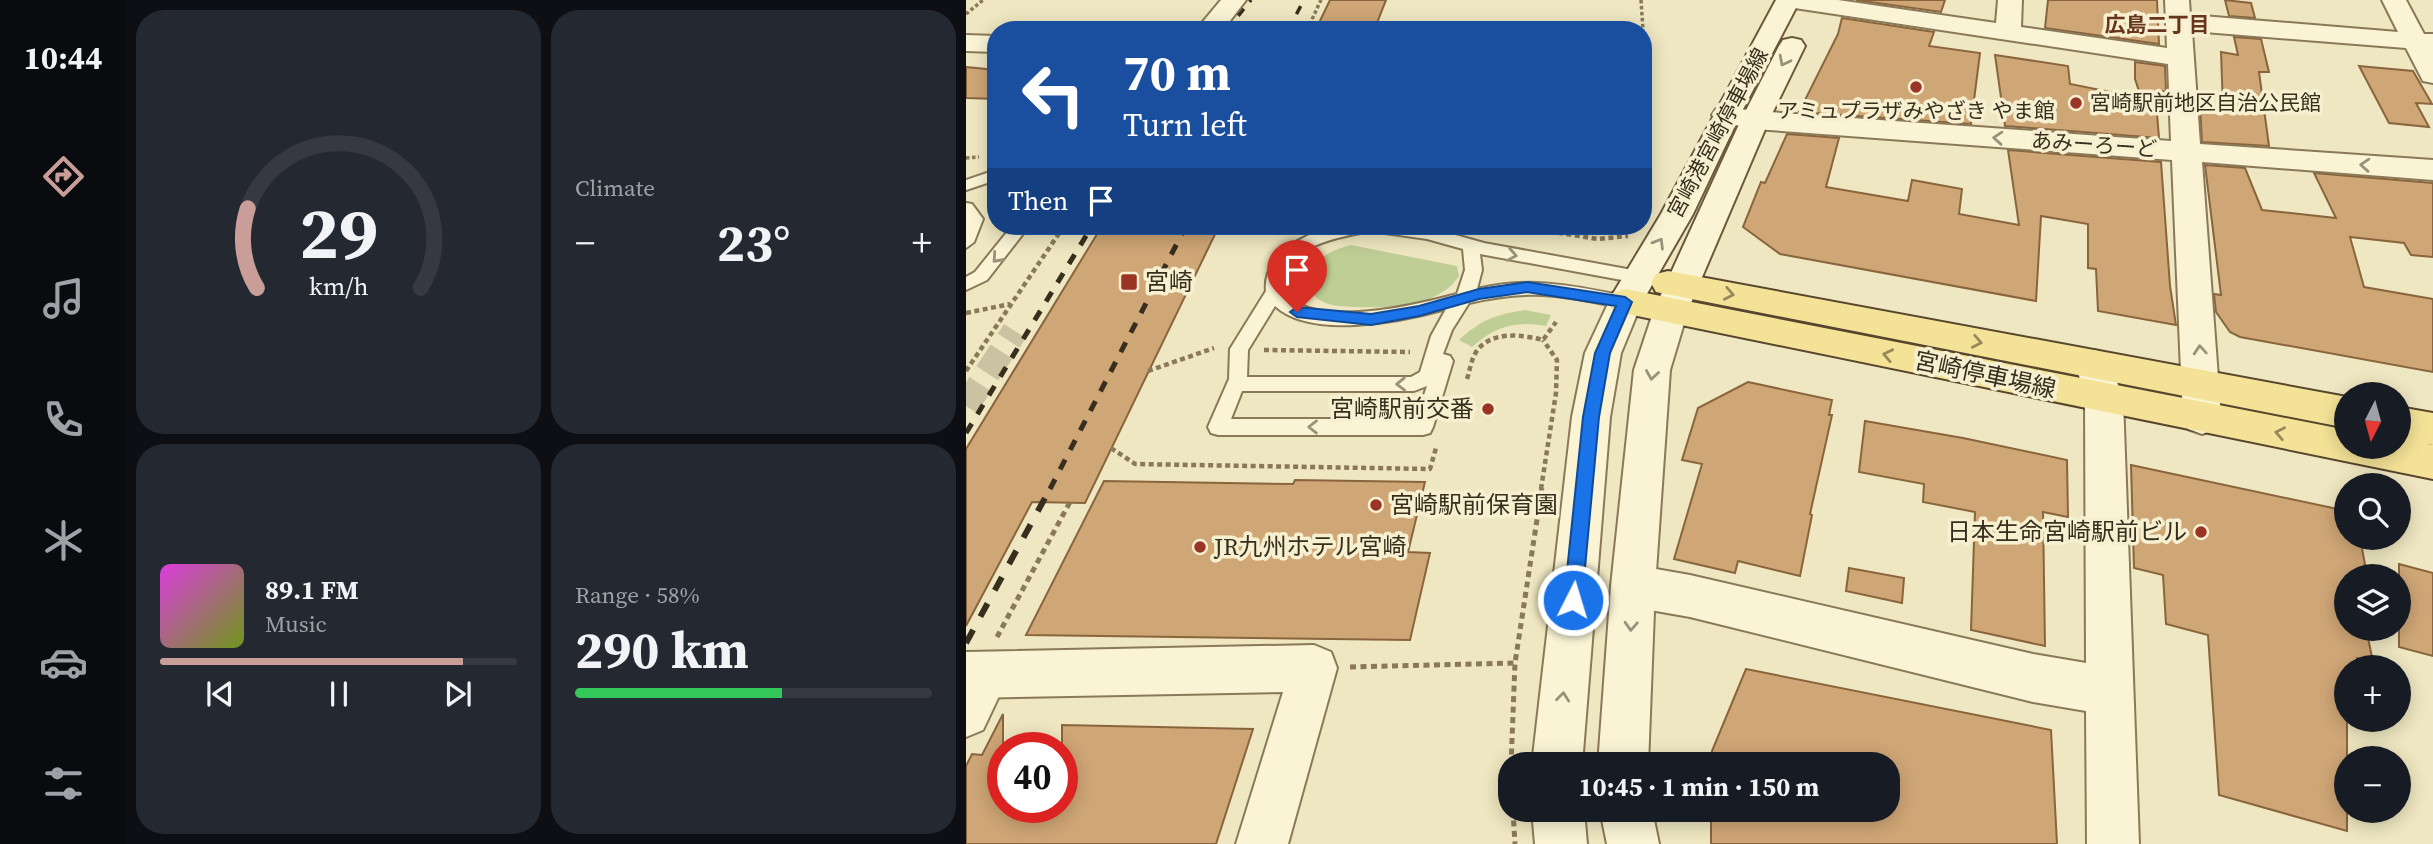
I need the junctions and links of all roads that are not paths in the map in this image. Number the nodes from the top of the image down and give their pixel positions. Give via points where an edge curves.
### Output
1 (1234, 0) edge
2 (2010, 0) edge
3 (2394, 0) edge
4 (1801, 1) edge
5 (2178, 11) edge
6 (1216, 21) edge
7 (2008, 32) junction
8 (2424, 42) edge
9 (966, 43) edge
10 (987, 44) edge
11 (2181, 58) junction
12 (2433, 75) edge
13 (1726, 115) junction
14 (1755, 120) junction
15 (2188, 152) junction
16 (2433, 170) edge
17 (987, 178) edge
18 (966, 185) edge
19 (966, 208) edge
20 (1014, 235) edge
21 (1320, 235) edge
22 (1444, 235) edge
23 (966, 242) edge
24 (1470, 245) junction
25 (966, 284) edge
26 (1631, 290) junction
27 (1490, 292) junction
28 (1274, 293) junction
29 (1466, 298) junction
30 (1676, 298) junction
31 (1441, 353) junction
32 (1238, 379) junction
33 (2099, 382) junction
34 (2202, 402) junction
35 (2334, 412) edge
36 (2412, 425) edge
37 (2433, 429) edge
38 (2334, 442) edge
39 (2412, 458) edge
40 (2433, 462) edge
41 (1633, 586) junction
42 (974, 684) edge
43 (2110, 691) junction
44 (1558, 752) edge
45 (1624, 752) edge
46 (1559, 822) edge
47 (1628, 822) edge
48 (1262, 844) edge
49 (1561, 844) edge
50 (1633, 844) edge
51 (2113, 844) edge

1 - 6 street
2 - 7 street
3 - 8 street
4 - 7 street
4 - 13 street, 宮崎港宮崎停車場線
4 -> 14 street, 宮崎港宮崎停車場線
5 - 8 street
5 - 11 street
7 - 11 street
8 - 12 street
9 - 10 street
11 - 15 street
13 - 14 street, あみーろーど
26 -> 13 street, 宮崎港宮崎停車場線 via 1676,215
15 -> 14 street, あみーろーど
14 - 30 street, 宮崎港宮崎停車場線
16 -> 15 street, あみーろーど
34 -> 15 street
17 - 18 lane
19 - 23 lane via 975,219
20 -> 25 lane via 981,276
21 - 28 lane via 1283,262 1274,280
22 - 24 lane
24 -> 26 lane
24 - 29 lane via 1474,277
26 - 27 lane via 1527,287
26 - 30 main road, 宮崎停車場線
44 -> 26 street, 宮崎港宮崎停車場線 via 1591,417 1602,353
27 - 29 lane
27 - 31 lane via 1467,314
28 - 29 lane via 1297,312 1371,319
28 - 32 lane via 1239,349
29 - 31 lane via 1447,323
30 - 33 main road, 宮崎停車場線
30 -> 41 street, 宮崎港宮崎停車場線 via 1651,370
31 -> 32 lane via 1428,376 1414,384 1252,386
31 -> 32 lane via 1423,427 1218,427
33 - 34 main road, 宮崎停車場線
33 - 43 street
34 - 35 main road, 宮崎停車場線
38 -> 34 main road, 宮崎停車場線
36 - 37 main road
39 - 40 main road, 宮崎停車場線
41 - 43 street via 2033,678
41 -> 45 street, 宮崎港宮崎停車場線
42 - 48 street via 1314,668
43 - 51 street
46 - 49 street
47 - 50 street

